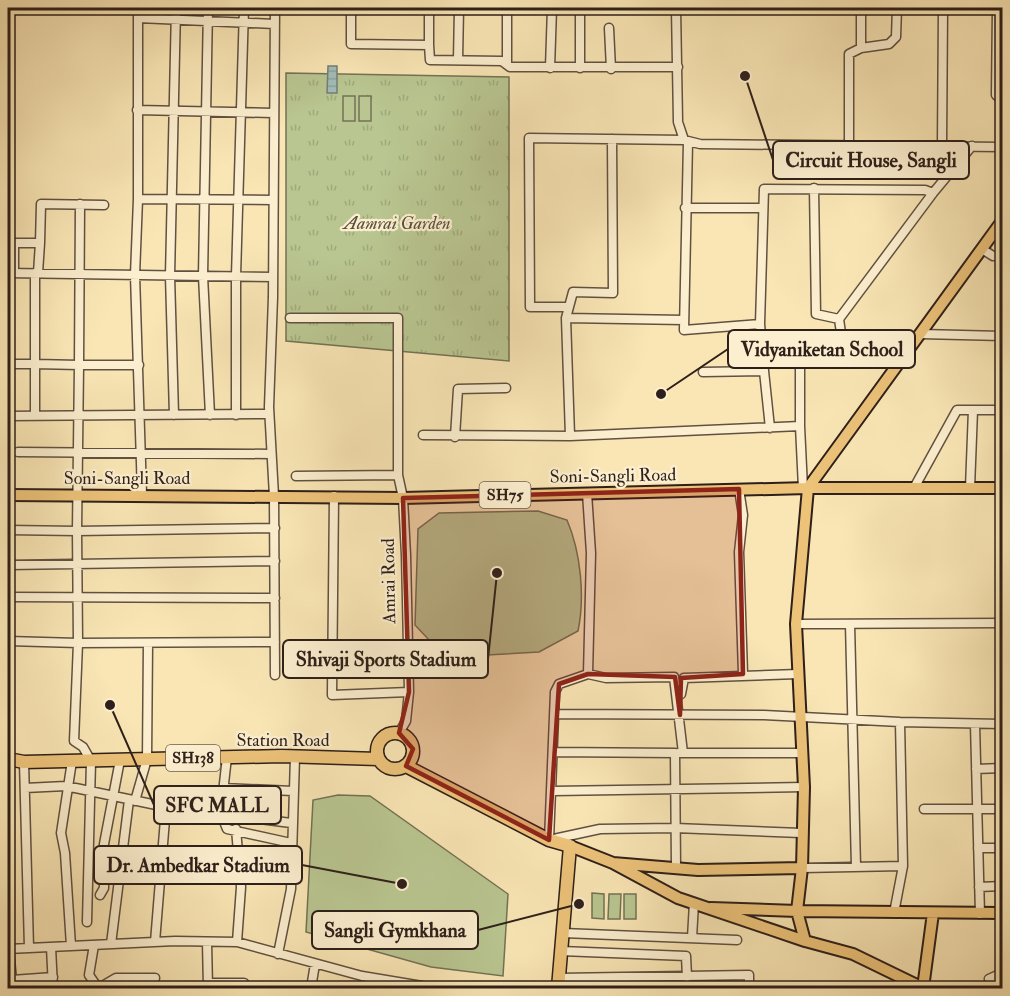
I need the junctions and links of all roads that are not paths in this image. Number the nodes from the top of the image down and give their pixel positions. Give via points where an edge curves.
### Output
1 (138, 8) edge
2 (176, 8) edge
3 (208, 8) edge
4 (244, 8) edge
5 (275, 8) edge
6 (351, 8) edge
7 (429, 8) edge
8 (459, 8) edge
9 (507, 8) edge
10 (552, 8) edge
11 (580, 8) edge
12 (676, 8) edge
13 (861, 8) edge
14 (897, 8) edge
15 (943, 8) edge
16 (996, 8) edge
17 (138, 18) junction
18 (176, 19) junction
19 (208, 21) junction
20 (244, 22) junction
21 (274, 24) junction
22 (999, 27) edge
23 (609, 28) dead end
24 (429, 45) junction
25 (861, 48) junction
26 (458, 60) junction
27 (507, 64) junction
28 (678, 67) junction
29 (550, 68) junction
30 (580, 68) junction
31 (611, 69) junction
32 (1002, 100) edge
33 (137, 110) junction
34 (174, 111) junction
35 (207, 111) junction
36 (242, 112) junction
37 (273, 113) junction
38 (612, 139) junction
39 (686, 141) junction
40 (849, 144) junction
41 (942, 146) junction
42 (972, 146) junction
43 (1002, 147) edge
44 (814, 188) junction
45 (933, 193) junction
46 (138, 199) junction
47 (173, 199) junction
48 (205, 199) junction
49 (238, 200) junction
50 (273, 200) junction
51 (80, 204) junction
52 (104, 205) dead end
53 (685, 208) junction
54 (763, 208) junction
55 (1002, 221) edge
56 (11, 243) edge
57 (40, 243) junction
58 (982, 249) junction
59 (1002, 256) edge
60 (11, 273) edge
61 (37, 273) junction
62 (79, 274) junction
63 (135, 275) junction
64 (170, 276) junction
65 (203, 276) junction
66 (236, 276) junction
67 (273, 277) junction
68 (568, 307) junction
69 (290, 318) dead end
70 (566, 318) junction
71 (684, 320) junction
72 (839, 320) junction
73 (760, 324) junction
74 (921, 334) junction
75 (1002, 336) edge
76 (844, 354) junction
77 (907, 354) junction
78 (8, 364) edge
79 (35, 364) junction
80 (79, 365) junction
81 (139, 365) junction
82 (764, 371) junction
83 (703, 372) dead end
84 (506, 388) dead end
85 (973, 410) junction
86 (1002, 410) edge
87 (269, 414) junction
88 (141, 415) junction
89 (174, 415) junction
90 (210, 415) junction
91 (236, 415) junction
92 (8, 416) edge
93 (35, 416) junction
94 (78, 416) junction
95 (800, 426) junction
96 (770, 428) junction
97 (423, 435) dead end
98 (570, 436) junction
99 (455, 437) junction
100 (78, 451) junction
101 (141, 451) junction
102 (18, 452) dead end
103 (270, 454) junction
104 (398, 475) junction
105 (296, 476) dead end
106 (805, 488) junction
107 (914, 488) junction
108 (970, 488) junction
109 (1002, 488) edge
110 (739, 489) junction
111 (587, 493) junction
112 (78, 494) junction
113 (142, 494) junction
114 (8, 495) edge
115 (274, 496) junction
116 (334, 496) junction
117 (403, 498) junction
118 (275, 528) junction
119 (8, 530) edge
120 (77, 531) junction
121 (275, 561) junction
122 (77, 564) junction
123 (8, 565) edge
124 (8, 597) edge
125 (78, 597) junction
126 (275, 598) junction
127 (1002, 623) edge
128 (796, 624) junction
129 (850, 624) junction
130 (8, 641) edge
131 (275, 642) junction
132 (78, 643) junction
133 (148, 643) junction
134 (331, 645) junction
135 (407, 645) junction
136 (588, 674) junction
137 (743, 674) junction
138 (798, 674) junction
139 (275, 675) dead end
140 (409, 692) junction
141 (554, 714) junction
142 (680, 715) junction
143 (800, 717) junction
144 (853, 718) junction
145 (900, 723) junction
146 (975, 724) junction
147 (1002, 724) edge
148 (399, 733) junction
149 (553, 752) junction
150 (679, 753) junction
151 (801, 753) junction
152 (227, 757) junction
153 (295, 757) junction
154 (8, 759) edge
155 (147, 759) junction
156 (378, 759) junction
157 (120, 760) junction
158 (72, 761) junction
159 (91, 761) junction
160 (24, 762) junction
161 (406, 766) junction
162 (1002, 768) edge
163 (976, 769) junction
164 (66, 786) junction
165 (804, 787) junction
166 (25, 788) junction
167 (223, 789) junction
168 (675, 789) junction
169 (553, 790) junction
170 (88, 791) junction
171 (293, 791) junction
172 (113, 796) junction
173 (132, 800) junction
174 (166, 807) junction
175 (924, 809) dead end
176 (977, 809) junction
177 (1002, 809) edge
178 (220, 819) junction
179 (260, 819) dead end
180 (291, 823) junction
181 (675, 828) junction
182 (232, 829) junction
183 (801, 833) junction
184 (549, 840) junction
185 (291, 843) junction
186 (570, 846) junction
187 (978, 848) junction
188 (1002, 848) edge
189 (613, 863) junction
190 (903, 866) junction
191 (676, 867) junction
192 (856, 867) junction
193 (802, 868) junction
194 (1002, 886) edge
195 (979, 887) junction
196 (100, 895) dead end
197 (694, 903) junction
198 (711, 908) junction
199 (796, 912) junction
200 (894, 913) junction
201 (933, 913) junction
202 (1002, 913) edge
203 (980, 914) junction
204 (87, 922) dead end
205 (563, 933) junction
206 (692, 938) junction
207 (737, 940) dead end
208 (805, 941) junction
209 (155, 942) junction
210 (207, 942) junction
211 (237, 942) junction
212 (111, 944) junction
213 (94, 945) junction
214 (71, 946) junction
215 (51, 947) junction
216 (29, 948) junction
217 (8, 949) edge
218 (561, 951) junction
219 (278, 954) junction
220 (315, 964) junction
221 (1002, 973) edge
222 (53, 977) junction
223 (155, 978) dead end
224 (374, 978) junction
225 (687, 978) junction
226 (989, 979) dead end
227 (244, 983) dead end
228 (559, 983) edge
229 (208, 986) edge
230 (53, 988) edge
231 (98, 988) edge
232 (310, 988) edge
233 (372, 988) edge
234 (434, 988) edge
235 (749, 988) edge
236 (923, 988) edge

1 - 17 street
2 - 18 street
3 - 19 street
4 - 20 street
5 - 21 street
6 - 24 street via 351,44
7 - 24 street
8 - 26 street
9 - 27 street
10 - 29 street
11 - 30 street
12 - 28 street
13 - 25 street
14 - 25 street via 896,37 889,44
15 - 41 street
16 - 22 street
17 - 18 street
17 - 33 street
18 - 19 street
18 - 34 street
19 - 20 street
19 - 35 street
20 - 21 street
20 - 36 street
21 - 37 street
22 - 32 street via 996,95
23 - 31 street
24 - 26 street via 430,60
25 - 40 street via 849,54
26 - 27 street
27 - 29 street
28 - 31 street
28 - 39 street via 678,122
29 - 30 street
30 - 31 street
33 - 34 street
33 - 46 street
34 - 35 street
34 - 47 street
35 - 36 street
35 - 48 street
36 - 37 street
36 - 49 street
37 - 50 street
38 - 39 street
38 - 68 street via 613,292 573,292
38 - 68 street via 529,138 530,307
39 - 40 street
39 - 53 street
40 - 41 street
41 - 42 street
42 - 43 street
42 - 45 street
44 - 45 street
44 - 54 street via 764,189
44 - 72 street via 816,314
45 - 72 street
46 - 47 street
46 - 63 street
47 - 48 street
47 - 64 street
48 - 49 street
48 - 65 street
49 - 50 street
49 - 66 street
50 - 67 street
51 - 52 street
51 - 57 street via 41,204
51 - 62 street
53 - 54 street
53 - 71 street
54 - 73 street
55 - 58 main road
56 - 57 street
56 - 60 street
57 - 61 street
58 - 59 street
58 - 74 main road
60 - 61 street
61 - 62 street
61 - 79 street
62 - 63 street
62 - 80 street
63 - 64 street
63 - 81 street
64 - 65 street
64 - 89 street
65 - 66 street
65 - 90 street
66 - 67 street
66 - 91 street
67 - 87 street
68 - 70 street
69 - 104 street, Amrai Road via 398,318
70 - 71 street
70 - 98 street
71 - 73 street via 684,330
72 - 76 street
73 - 82 street
74 - 75 street
74 - 77 main road
76 - 77 street
76 - 95 street via 800,361
77 - 106 main road
78 - 79 street
79 - 80 street
79 - 93 street
80 - 81 street
80 - 94 street
81 - 88 street
82 - 83 street
82 - 96 street
84 - 99 street via 458,389
85 - 86 street
85 - 107 street via 957,410 953,414
85 - 108 street
87 - 91 street
87 - 103 street
88 - 89 street
88 - 94 street
88 - 101 street
89 - 90 street
90 - 91 street
92 - 93 street
93 - 94 street
94 - 100 street
95 - 96 street
95 - 106 street
96 - 98 street
97 - 99 street
98 - 99 street
100 - 101 street
100 - 102 street
100 - 112 street
101 - 103 street
101 - 113 street
103 - 115 street
104 - 105 street
104 - 117 street, Amrai Road
106 - 107 main road, Soni-Sangli Road / SH75
106 - 110 main road, Soni-Sangli Road / SH75
106 - 128 main road
107 - 108 main road, Soni-Sangli Road / SH75
108 - 109 main road, Soni-Sangli Road / SH75
110 - 111 main road, Soni-Sangli Road / SH75
110 - 137 street via 743,515 739,552
111 - 117 main road, Soni-Sangli Road / SH75
111 - 136 street via 591,553
112 - 113 main road, Soni-Sangli Road / SH75
112 - 114 main road, Soni-Sangli Road / SH75
112 - 120 street
113 - 115 main road, Soni-Sangli Road / SH75
115 - 116 main road, Soni-Sangli Road / SH75
115 - 118 street
116 - 117 main road, Soni-Sangli Road / SH75
116 - 134 street
117 - 135 street, Amrai Road
118 - 120 street
118 - 121 street
119 - 120 street
120 - 122 street
121 - 122 street
121 - 126 street
122 - 123 street
122 - 125 street
124 - 125 street
125 - 126 street
125 - 132 street
126 - 131 street
127 - 129 street
128 - 129 street
128 - 138 main road
129 - 144 street
130 - 132 street
131 - 133 street
131 - 139 street
132 - 133 street
132 - 159 street via 74,741
133 - 155 street
134 - 135 street
134 - 140 street via 332,695
135 - 140 street, Amrai Road
136 - 141 street via 559,684
136 - 142 street via 606,678 674,677
137 - 138 street
137 - 142 street via 684,678
138 - 143 main road
140 - 148 street, Amrai Road via 406,721
141 - 142 street
141 - 149 street
142 - 143 street
142 - 150 street
143 - 144 street
143 - 151 main road
144 - 145 street
144 - 192 street
145 - 146 street
145 - 190 street
146 - 147 street
146 - 163 street
148 - 156 highway via 381,738 376,748
148 - 161 highway via 408,738 413,749
149 - 150 street
149 - 169 street
150 - 151 street
150 - 168 street
151 - 165 main road
152 - 153 highway, Station Road / SH138
152 - 155 highway, Station Road / SH138
152 - 167 street
153 - 156 highway, Station Road / SH138
153 - 171 street
154 - 160 highway, Station Road / SH138
155 - 157 highway, Station Road / SH138
155 - 173 street
156 - 161 highway via 394,770
157 - 159 highway, Station Road / SH138
157 - 172 street
158 - 159 highway, Station Road / SH138
158 - 160 highway, Station Road / SH138
158 - 164 street
159 - 170 street
160 - 166 street
161 - 184 highway
162 - 163 street
163 - 176 street
164 - 166 street
164 - 170 street
164 - 214 street via 61,833
165 - 168 street
165 - 183 main road
166 - 216 street
167 - 171 street
167 - 178 street
168 - 169 street
168 - 181 street
169 - 184 street
170 - 172 street
170 - 204 street
171 - 180 street
172 - 173 street
172 - 196 street via 104,844 104,888
173 - 174 street
173 - 212 street
174 - 178 street
174 - 209 street
175 - 176 street
176 - 177 street
176 - 187 street
178 - 182 street
179 - 180 street
180 - 185 street
181 - 183 street
181 - 184 street via 600,829
181 - 191 street
182 - 185 street
182 - 211 street via 241,887
183 - 193 main road
184 - 186 highway
185 - 219 street via 291,889
186 - 189 main road
186 - 205 highway
187 - 188 street
187 - 195 street
189 - 191 main road
189 - 197 main road
190 - 192 street
190 - 200 street
191 - 193 main road
192 - 193 street
193 - 199 main road
194 - 195 street
195 - 203 street
197 - 198 main road
197 - 206 street
198 - 199 main road
198 - 208 main road
199 - 200 main road
199 - 208 main road
200 - 201 main road
201 - 203 main road
201 - 236 main road
202 - 203 main road
205 - 206 street
205 - 218 highway
206 - 207 street
208 - 236 main road via 853,954
209 - 210 street
209 - 212 street
210 - 211 street
210 - 229 street
211 - 219 street
212 - 213 street
213 - 214 street
213 - 231 street via 89,975
214 - 215 street
215 - 216 street
215 - 222 street
216 - 217 street
217 - 222 street via 12,980
218 - 225 street via 686,956
218 - 228 highway
219 - 220 street
220 - 224 street
220 - 232 street
221 - 226 street
222 - 230 street
223 - 231 street via 116,978
224 - 233 street
224 - 234 street
225 - 228 street
225 - 235 street via 749,975
227 - 229 street

